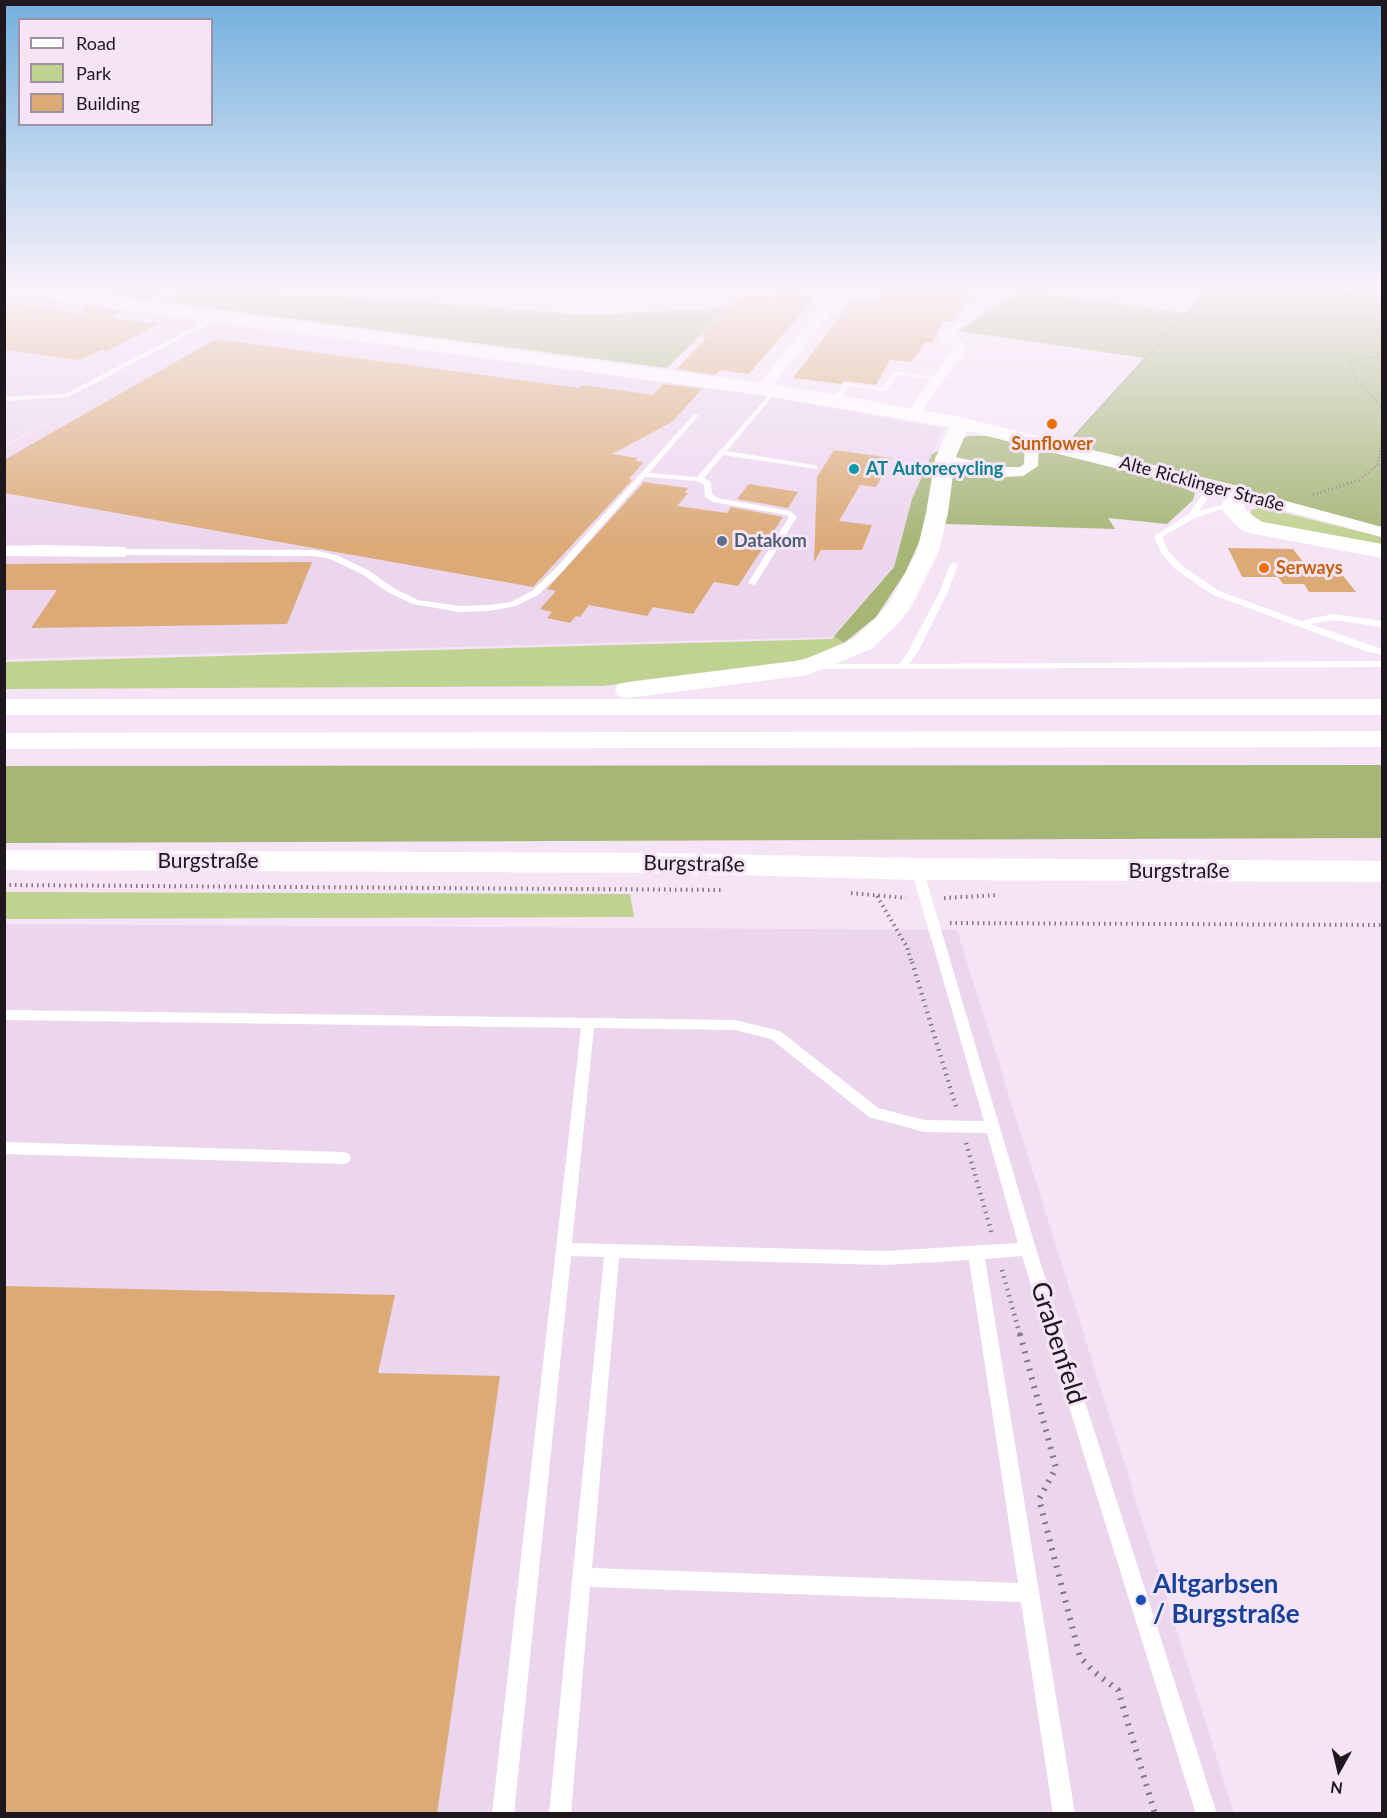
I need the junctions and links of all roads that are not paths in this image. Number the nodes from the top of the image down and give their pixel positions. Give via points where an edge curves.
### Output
1 (109, 374) edge
2 (646, 374) edge
3 (780, 374) edge
4 (894, 374) edge
5 (902, 374) edge
6 (940, 374) edge
7 (937, 378) junction
8 (768, 390) junction
9 (4, 399) edge
10 (834, 401) junction
11 (913, 414) junction
12 (696, 415) dead end
13 (960, 423) junction
14 (1032, 441) junction
15 (723, 453) junction
16 (945, 459) junction
17 (814, 467) dead end
18 (644, 475) junction
19 (699, 479) junction
20 (1212, 486) junction
21 (1237, 499) junction
22 (1192, 516) junction
23 (1383, 532) edge
24 (4, 551) edge
25 (1383, 551) edge
26 (124, 552) joint
27 (954, 565) dead end
28 (752, 583) dead end
29 (1303, 624) junction
30 (1383, 624) edge
31 (1383, 652) edge
32 (1383, 664) edge
33 (903, 666) junction
34 (808, 667) junction
35 (360, 705) junction
36 (4, 707) edge
37 (1383, 707) edge
38 (1383, 739) edge
39 (4, 741) edge
40 (4, 860) edge
41 (1383, 872) edge
42 (921, 884) junction
43 (4, 1015) edge
44 (588, 1025) junction
45 (993, 1127) junction
46 (4, 1148) edge
47 (344, 1158) dead end
48 (564, 1249) junction
49 (1028, 1249) junction
50 (612, 1251) junction
51 (976, 1252) junction
52 (583, 1576) junction
53 (1029, 1593) junction
54 (504, 1814) edge
55 (560, 1814) edge
56 (1064, 1814) edge
57 (1207, 1814) edge

1 - 9 lane via 66,396
2 - 8 main road, Alte Ricklinger Straße
3 - 8 street
4 - 10 lane via 884,390 846,384
5 - 7 lane
6 - 7 street
7 - 11 street
8 - 10 main road, Alte Ricklinger Straße
8 - 15 lane
10 - 11 main road, Alte Ricklinger Straße
11 - 13 main road, Alte Ricklinger Straße
12 - 18 lane
13 - 14 main road, Alte Ricklinger Straße
13 - 16 main road
14 - 16 street via 1031,466 1023,471 1004,472
14 - 20 main road, Alte Ricklinger Straße
15 - 17 lane
15 - 19 lane
16 - 34 main road via 938,513 927,551 902,602 862,644
18 - 19 lane
18 - 26 lane via 535,593 513,604 489,608 416,602 365,572 314,553
19 - 28 lane via 708,484 708,495 716,500 793,516
20 - 21 main road, Alte Ricklinger Straße
20 - 22 lane
21 - 22 lane
21 - 23 street, Alte Ricklinger Straße
21 - 25 main road via 1234,511 1257,528
22 - 29 lane via 1158,536 1165,554 1178,567 1216,593
24 - 26 street
27 - 33 lane
29 - 30 lane via 1333,617
29 - 31 lane
32 - 33 lane
33 - 34 lane
34 - 35 main road via 611,692
35 - 36 main road
35 - 37 main road
38 - 39 main road
40 - 42 main road, Burgstraße via 661,863
41 - 42 main road, Burgstraße
42 - 45 lane, Grabenfeld
43 - 44 lane
44 - 45 lane via 735,1025 775,1035 874,1113 924,1126
44 - 48 lane
45 - 49 lane, Grabenfeld
46 - 47 lane
48 - 50 lane
48 - 54 lane
49 - 51 lane
49 - 57 lane, Grabenfeld
50 - 51 lane via 885,1258
50 - 52 lane
51 - 53 lane
52 - 53 lane
52 - 55 lane
53 - 56 lane

